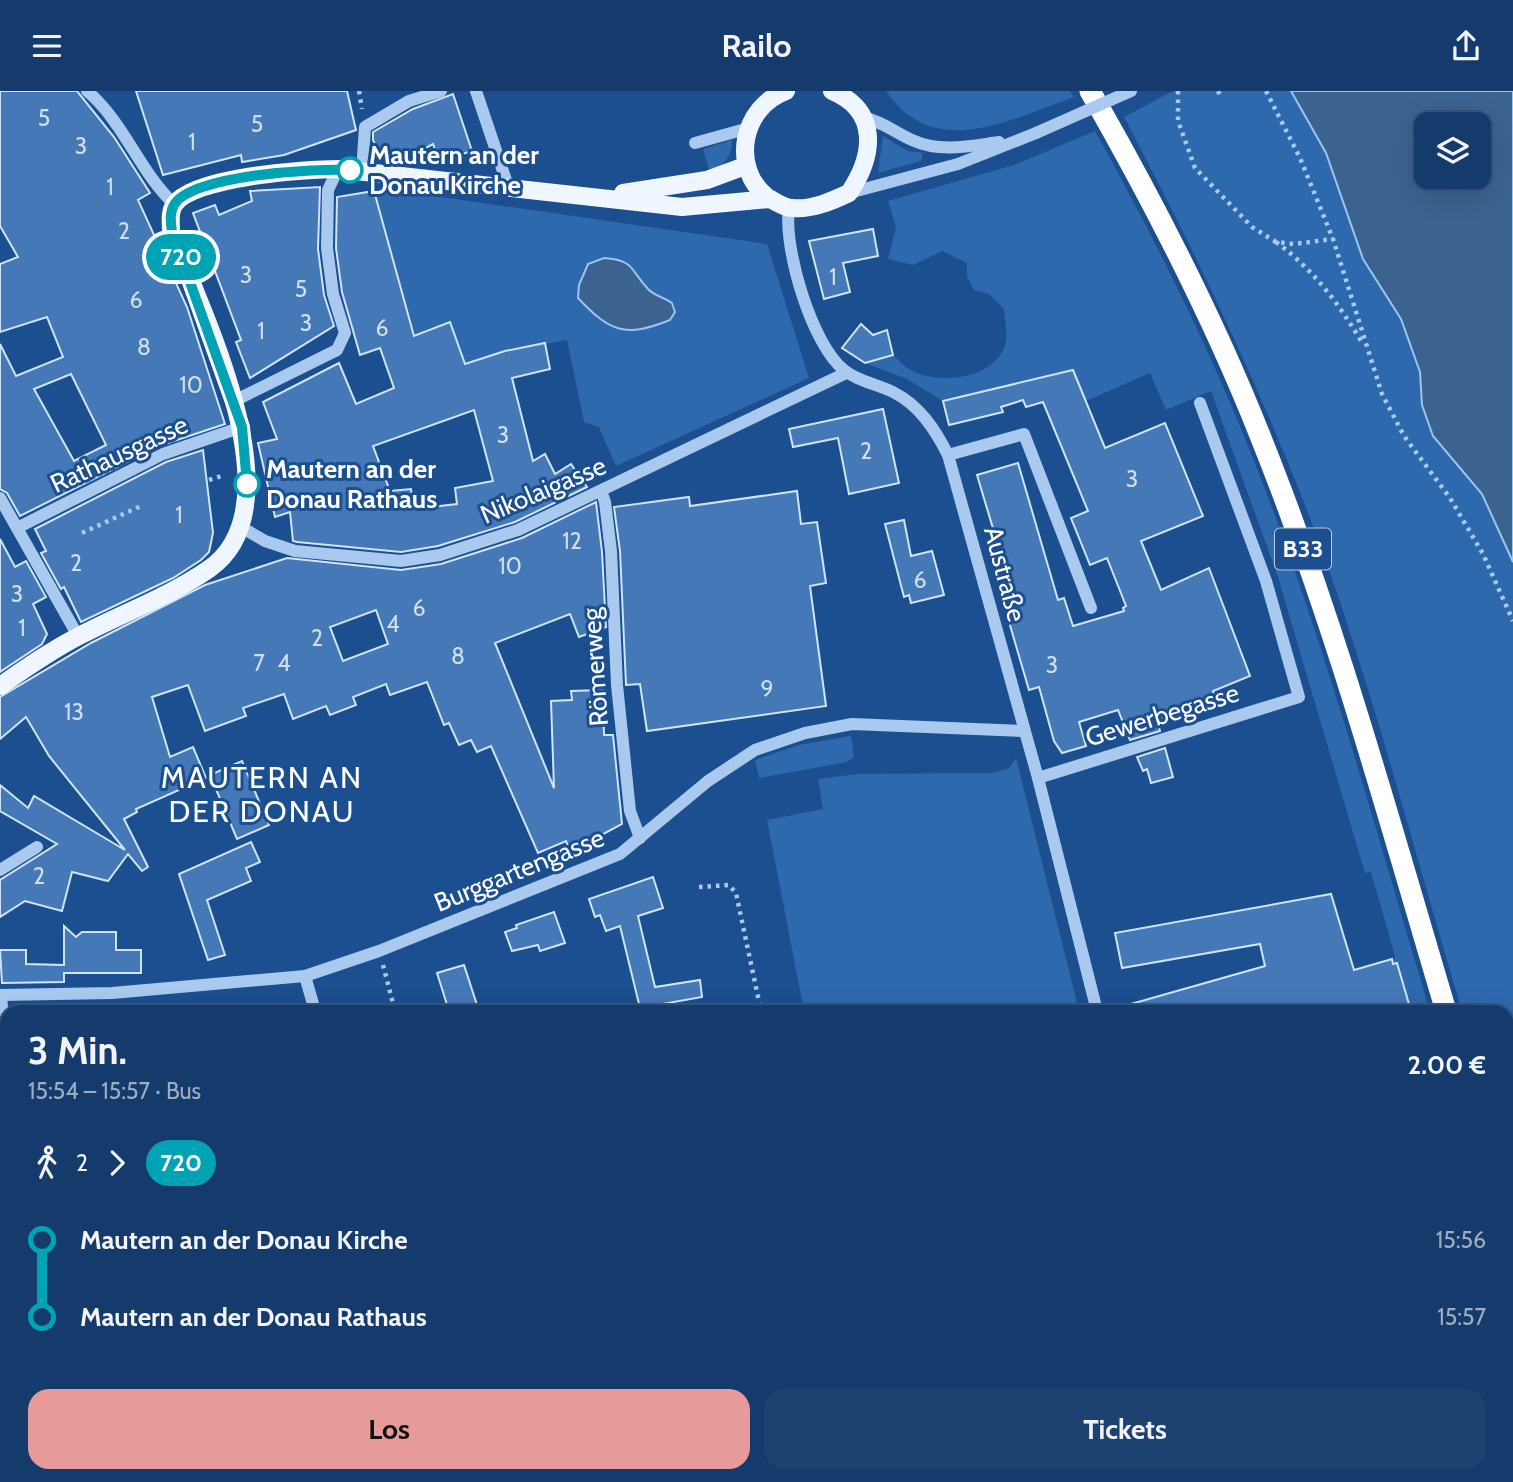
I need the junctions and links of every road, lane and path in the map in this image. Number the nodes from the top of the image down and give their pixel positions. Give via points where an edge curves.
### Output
1 (87, 91) edge
2 (441, 91) edge
3 (476, 91) edge
4 (786, 91) edge
5 (832, 91) edge
6 (1090, 91) edge
7 (1131, 91) edge
8 (1178, 91) edge
9 (1266, 91) edge
10 (858, 104) edge
11 (749, 128) junction
12 (1021, 139) junction
13 (695, 143) dead end
14 (745, 166) junction
15 (338, 169) junction
16 (362, 171) junction
17 (508, 186) junction
18 (849, 193) junction
19 (599, 196) junction
20 (770, 199) junction
21 (174, 204) junction
22 (789, 208) junction
23 (1333, 239) junction
24 (1276, 242) junction
25 (1367, 349) junction
26 (846, 373) junction
27 (234, 401) junction
28 (1200, 403) dead end
29 (242, 427) junction
30 (948, 454) junction
31 (601, 491) junction
32 (0, 498) edge
33 (143, 505) dead end
34 (241, 527) junction
35 (17, 529) junction
36 (82, 533) dead end
37 (1091, 608) dead end
38 (1513, 621) edge
39 (78, 636) junction
40 (0, 686) edge
41 (1024, 731) junction
42 (1038, 778) junction
43 (640, 838) junction
44 (37, 847) dead end
45 (0, 870) edge
46 (699, 887) dead end
47 (382, 961) dead end
48 (305, 976) junction
49 (1, 995) edge
50 (313, 1005) edge
51 (393, 1005) edge
52 (760, 1005) edge
53 (1095, 1005) edge
54 (1444, 1005) edge

1 - 21 street via 107,108 160,191
2 - 16 street via 410,101 365,127
3 - 17 street
4 - 11 main road via 764,104
5 - 10 main road
6 - 54 highway, B33 via 1156,211 1258,431 1343,669
7 - 12 street, bridge
8 - 24 path via 1178,121 1195,168 1252,227
9 - 23 path
10 - 12 street via 913,140 934,147
10 - 18 main road via 868,134 869,157
11 - 13 street
11 - 14 main road
12 - 18 street via 958,164
14 - 19 main road via 707,180
14 - 20 main road via 755,186
15 - 16 main road
15 - 21 main road via 238,178 184,195
15 - 27 street via 328,191 327,248 333,294 345,333 342,343 337,350
16 - 17 main road
17 - 19 main road
18 - 22 main road via 810,207
19 - 20 main road via 682,207
20 - 22 main road
21 - 27 main road via 172,232
22 - 26 street, Austraße via 788,239 818,338
23 - 24 path via 1312,244
23 - 25 path
24 - 25 path via 1338,302
25 - 38 path via 1382,394 1404,436 1457,509
26 - 30 street, Austraße via 894,392 918,409
26 - 31 street, Nikolaigasse
27 - 29 main road
28 - 42 street, Gewerbegasse via 1266,581 1299,697
29 - 34 main road via 247,487
29 - 35 street, Rathausgasse via 163,454
30 - 37 street via 1024,435
30 - 41 street, Austraße
31 - 34 street, Nikolaigasse via 517,530 440,555 401,561 295,551
31 - 43 street, Römerweg via 611,551 617,685 630,811
32 - 35 street
33 - 36 path
34 - 39 main road via 232,548 210,568
35 - 39 street
39 - 40 main road
41 - 42 street, Austraße
41 - 43 street, Burggartengasse via 852,724 805,733 755,750 708,781
42 - 53 street, Austraße
43 - 48 street, Burggartengasse via 620,854 570,876
44 - 45 street
46 - 52 path via 729,885 736,893
47 - 51 path
48 - 49 street, Burggartengasse via 112,993
48 - 50 street

